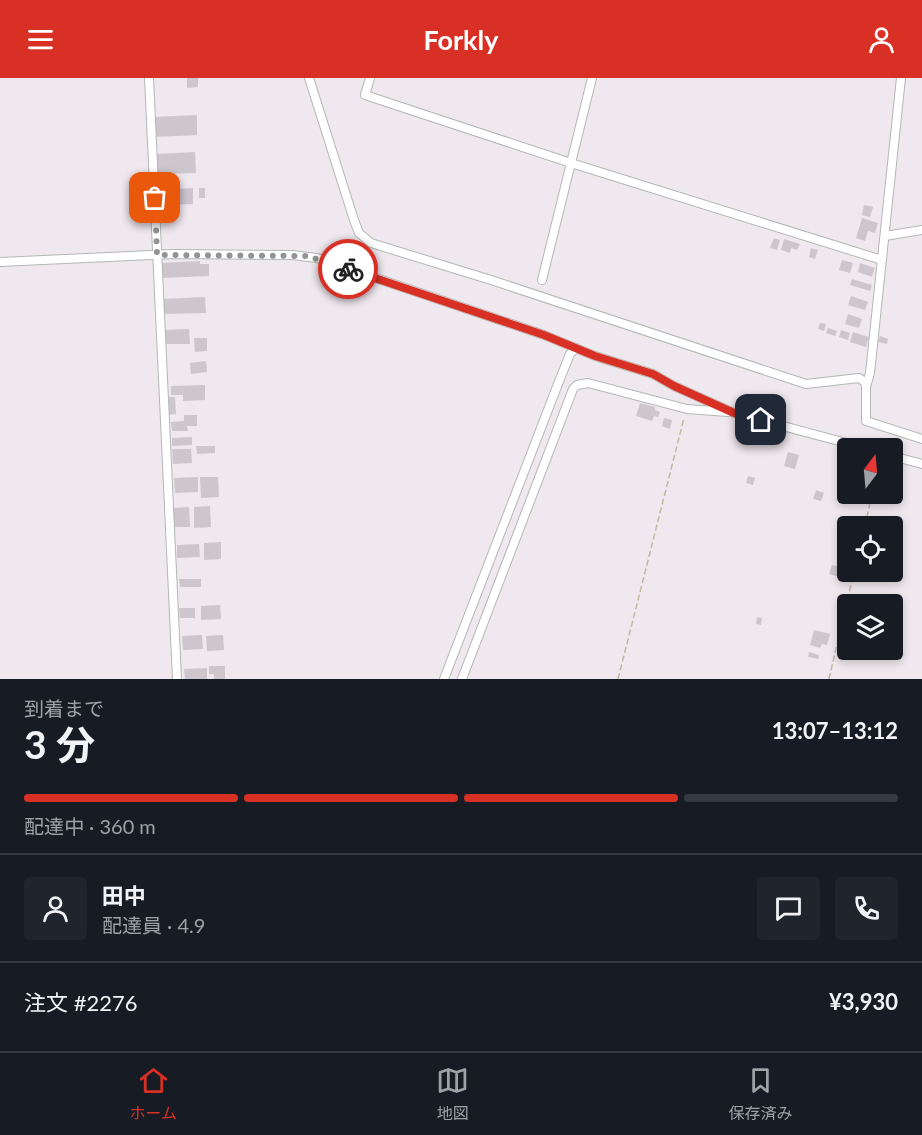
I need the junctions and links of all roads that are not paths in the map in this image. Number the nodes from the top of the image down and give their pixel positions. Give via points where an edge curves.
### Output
1 (149, 78) edge
2 (309, 78) edge
3 (370, 78) edge
4 (592, 78) edge
5 (901, 78) edge
6 (571, 163) junction
7 (922, 230) edge
8 (885, 236) junction
9 (157, 255) junction
10 (882, 260) junction
11 (0, 262) edge
12 (542, 280) dead end
13 (576, 348) junction
14 (866, 387) junction
15 (734, 413) junction
16 (922, 439) edge
17 (837, 441) edge
18 (903, 459) edge
19 (922, 464) edge
20 (177, 679) edge
21 (444, 679) edge
22 (462, 679) edge

1 - 9 street
2 - 14 street via 354,220 359,233 370,243 806,384 860,378
3 - 6 street via 365,95
4 - 6 street
5 - 8 street
6 - 10 street
6 - 12 street
7 - 8 street
8 - 10 street
9 - 11 street
9 - 13 street via 317,258
9 - 20 street
10 - 14 street
13 - 15 street via 653,374
13 - 21 street via 570,354
14 - 16 street via 866,421
15 - 17 street
15 - 22 street via 687,409 588,383 577,385
18 - 19 street

